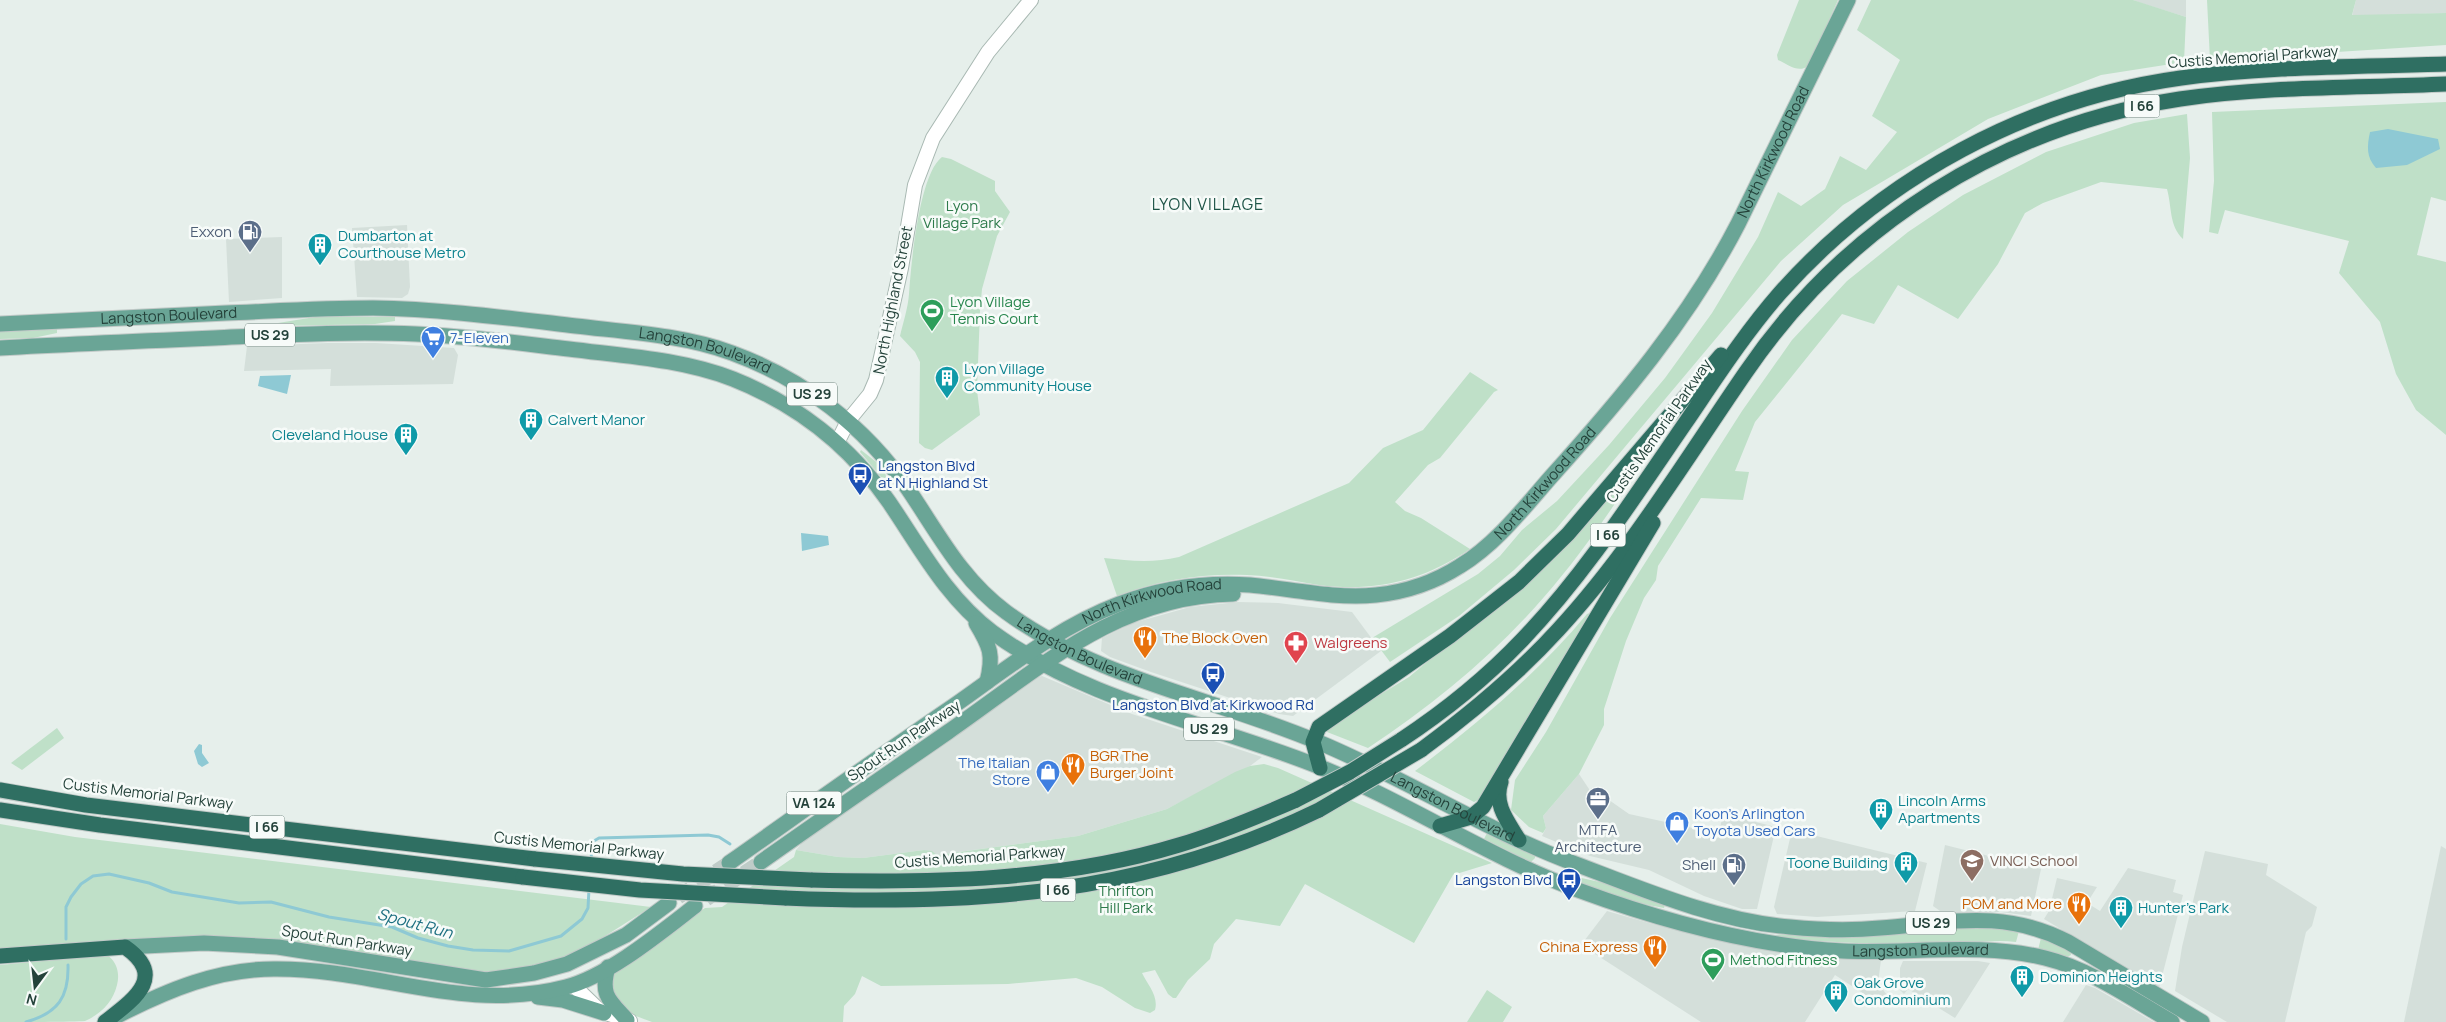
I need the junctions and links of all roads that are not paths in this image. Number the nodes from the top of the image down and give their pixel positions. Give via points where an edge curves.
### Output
1 (1031, 0) edge
2 (1848, 0) edge
3 (1856, 0) edge
4 (2446, 64) edge
5 (2446, 84) edge
6 (1778, 296) junction
7 (0, 324) edge
8 (0, 348) edge
9 (1716, 416) junction
10 (848, 421) junction
11 (837, 443) junction
12 (970, 613) junction
13 (1050, 640) junction
14 (1067, 648) junction
15 (1028, 654) junction
16 (1045, 664) junction
17 (987, 682) junction
18 (1313, 740) junction
19 (1320, 768) junction
20 (1506, 769) junction
21 (0, 790) edge
22 (0, 810) edge
23 (1471, 816) junction
24 (1440, 826) junction
25 (1518, 840) junction
26 (1547, 852) junction
27 (761, 862) tunnel mouth
28 (729, 863) tunnel mouth
29 (1530, 871) junction
30 (669, 903) tunnel mouth
31 (695, 906) tunnel mouth
32 (626, 935) junction
33 (125, 947) junction
34 (0, 956) edge
35 (608, 967) junction
36 (486, 980) junction
37 (573, 985) junction
38 (516, 996) junction
39 (604, 1013) junction
40 (630, 1021) edge
41 (106, 1022) edge
42 (2172, 1022) edge
43 (2202, 1022) edge

1 - 10 street, North Highland Street via 988,52 934,138 915,185 901,268 876,380 870,394
2 - 13 main road, North Kirkwood Road via 1722,255 1673,332 1606,417 1488,545 1462,565 1407,590 1358,595 1237,584 1182,588 1150,594 1106,609
3 - 14 main road, North Kirkwood Road via 1751,218 1704,300 1635,394 1514,530 1483,560 1433,590 1379,603 1339,604 1240,594 1180,600 1115,621
4 - 6 highway, Custis Memorial Parkway / I 66 via 2265,70 2183,78 2112,92 2059,108 1976,142 1916,177 1842,233
5 - 9 highway, I 66 via 2196,97 2108,114 2024,143 1943,184 1855,248 1791,313
6 - 18 highway via 1744,325 1682,403 1536,566 1450,636 1321,725
6 - 21 highway, Custis Memorial Parkway / I 66, bridge via 1743,340 1608,534 1523,639 1443,710 1350,772 1296,800 1204,837 1099,864 1021,875 811,880 683,874 536,859 86,805
7 - 10 main road, Langston Boulevard / US 29 via 357,308 506,317 668,338 715,348 785,378
8 - 11 main road, Langston Boulevard / US 29 via 329,333 412,334 493,340 654,360 708,371 782,402
9 - 20 highway via 1693,463 1649,530
9 - 22 highway, I 66, bridge via 1629,542 1561,627 1483,703 1421,750 1319,810 1267,835 1190,862 1084,886 1030,893 932,899 785,898 640,890 523,877
10 - 11 street, North Highland Street
10 - 13 main road, Langston Boulevard / US 29 via 895,470 954,560 971,580 1003,610
11 - 12 main road, Langston Boulevard / US 29 via 874,482 934,572
12 - 15 main road, Langston Boulevard / US 29
12 - 17 main road via 990,649
13 - 14 main road, Langston Boulevard / US 29
13 - 15 main road, North Kirkwood Road / VA 124
14 - 16 main road, Spout Run Parkway / VA 124
14 - 18 main road, Langston Boulevard / US 29 via 1127,676
15 - 16 main road, Langston Boulevard / US 29
15 - 17 main road, Spout Run Parkway / VA 124
16 - 19 main road, Langston Boulevard / US 29 via 1133,704
16 - 27 main road, Spout Run Parkway / VA 124
17 - 28 main road, Spout Run Parkway / VA 124
18 - 19 highway
18 - 23 main road, Langston Boulevard / US 29 via 1375,767
19 - 24 main road, Langston Boulevard / US 29
20 - 23 highway via 1483,807
20 - 25 highway via 1499,801
23 - 24 highway
23 - 25 main road, Langston Boulevard / US 29
24 - 29 main road, Langston Boulevard / US 29
25 - 26 main road, Langston Boulevard / US 29
26 - 29 main road
26 - 43 main road, Langston Boulevard / US 29 via 1702,908 1775,926 1865,929 1975,919 2023,924 2045,930 2068,942
29 - 42 main road, Langston Boulevard / US 29 via 1622,906 1692,926 1759,940 1844,951 1981,951 2045,958 2088,975
30 - 32 main road, Spout Run Parkway
31 - 35 main road
32 - 36 main road, Spout Run Parkway via 556,968
32 - 37 main road via 580,968 573,978
33 - 34 highway, Spout Run Parkway
33 - 36 main road, Spout Run Parkway via 204,943 278,947
33 - 41 highway via 140,960 144,982 134,999
35 - 37 main road
35 - 40 main road via 605,993
36 - 37 main road via 551,977
37 - 38 main road
37 - 39 street
38 - 39 main road via 555,998
38 - 41 main road via 471,996 334,973 260,970 221,975 184,985
39 - 40 street

